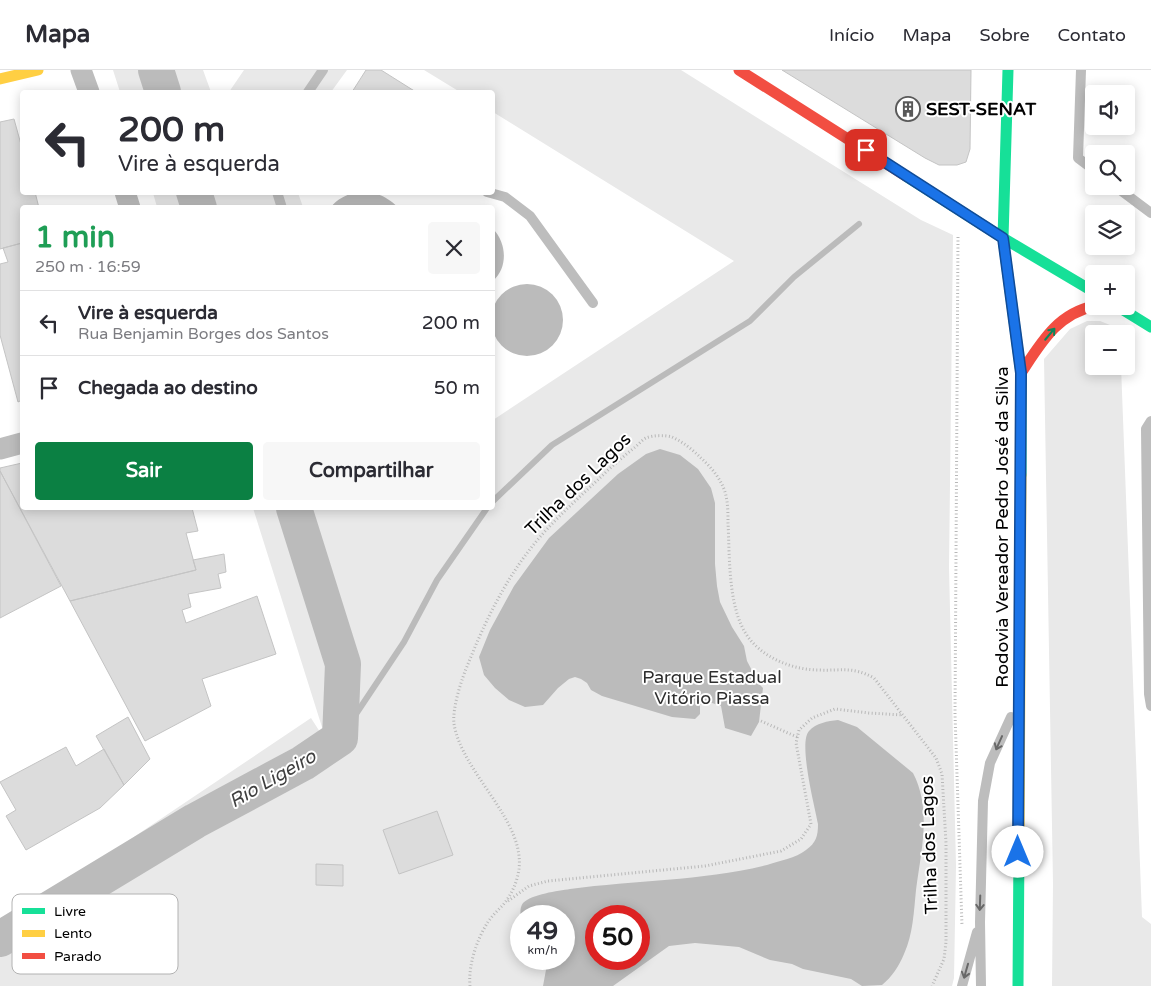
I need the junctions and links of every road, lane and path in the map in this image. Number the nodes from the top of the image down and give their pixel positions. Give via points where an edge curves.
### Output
1 (38, 70) edge
2 (81, 70) edge
3 (323, 70) edge
4 (739, 70) edge
5 (1008, 70) edge
6 (1081, 70) edge
7 (0, 79) edge
8 (88, 90) edge
9 (309, 90) edge
10 (1085, 163) edge
11 (495, 194) edge
12 (1127, 195) edge
13 (958, 209) junction
14 (1151, 213) edge
15 (1003, 238) junction
16 (1085, 287) edge
17 (593, 303) dead end
18 (1085, 309) edge
19 (1132, 315) edge
20 (1151, 327) edge
21 (1021, 373) junction
22 (1151, 421) edge
23 (20, 444) edge
24 (0, 449) edge
25 (1019, 698) junction
26 (1151, 706) edge
27 (903, 715) junction
28 (761, 721) dead end
29 (797, 738) junction
30 (505, 903) junction
31 (980, 922) junction
32 (962, 928) dead end
33 (470, 986) edge
34 (932, 986) edge
35 (962, 986) edge
36 (982, 986) edge
37 (1018, 986) edge

1 - 7 main road
2 - 8 street
3 - 9 lane
4 - 13 main road
5 - 15 main road, Rodovia Vereador Pedro José da Silva
6 - 10 lane via 1078,158
11 - 17 lane via 530,216
12 - 14 lane
13 - 15 main road
13 - 32 path via 955,714
15 - 16 main road
15 - 21 main road, Rodovia Vereador Pedro José da Silva
21 -> 18 main road via 1049,333 1069,313
19 - 20 main road
21 - 25 main road, Rodovia Vereador Pedro José da Silva
22 - 26 lane via 1146,429
23 - 24 street
25 -> 31 lane via 990,763 983,801
25 - 37 main road, Rodovia Vereador Pedro José da Silva
27 - 29 path via 835,709 812,718 799,730
27 - 30 path, Trilha dos Lagos via 874,678 864,672 798,668 778,661 752,643 743,629 732,595 725,492 716,475 689,446 670,436 646,438 582,495 540,537 519,564 477,640 460,684 454,722 459,741 512,831 519,854 516,882
27 - 34 path, Trilha dos Lagos via 936,758 942,774 946,942 944,959
28 - 29 path
29 - 30 path via 800,773 811,824 801,839 781,851 705,866 548,881 529,886
30 - 33 path, Trilha dos Lagos via 488,921 478,944 470,970
31 -> 35 lane
31 - 36 lane

